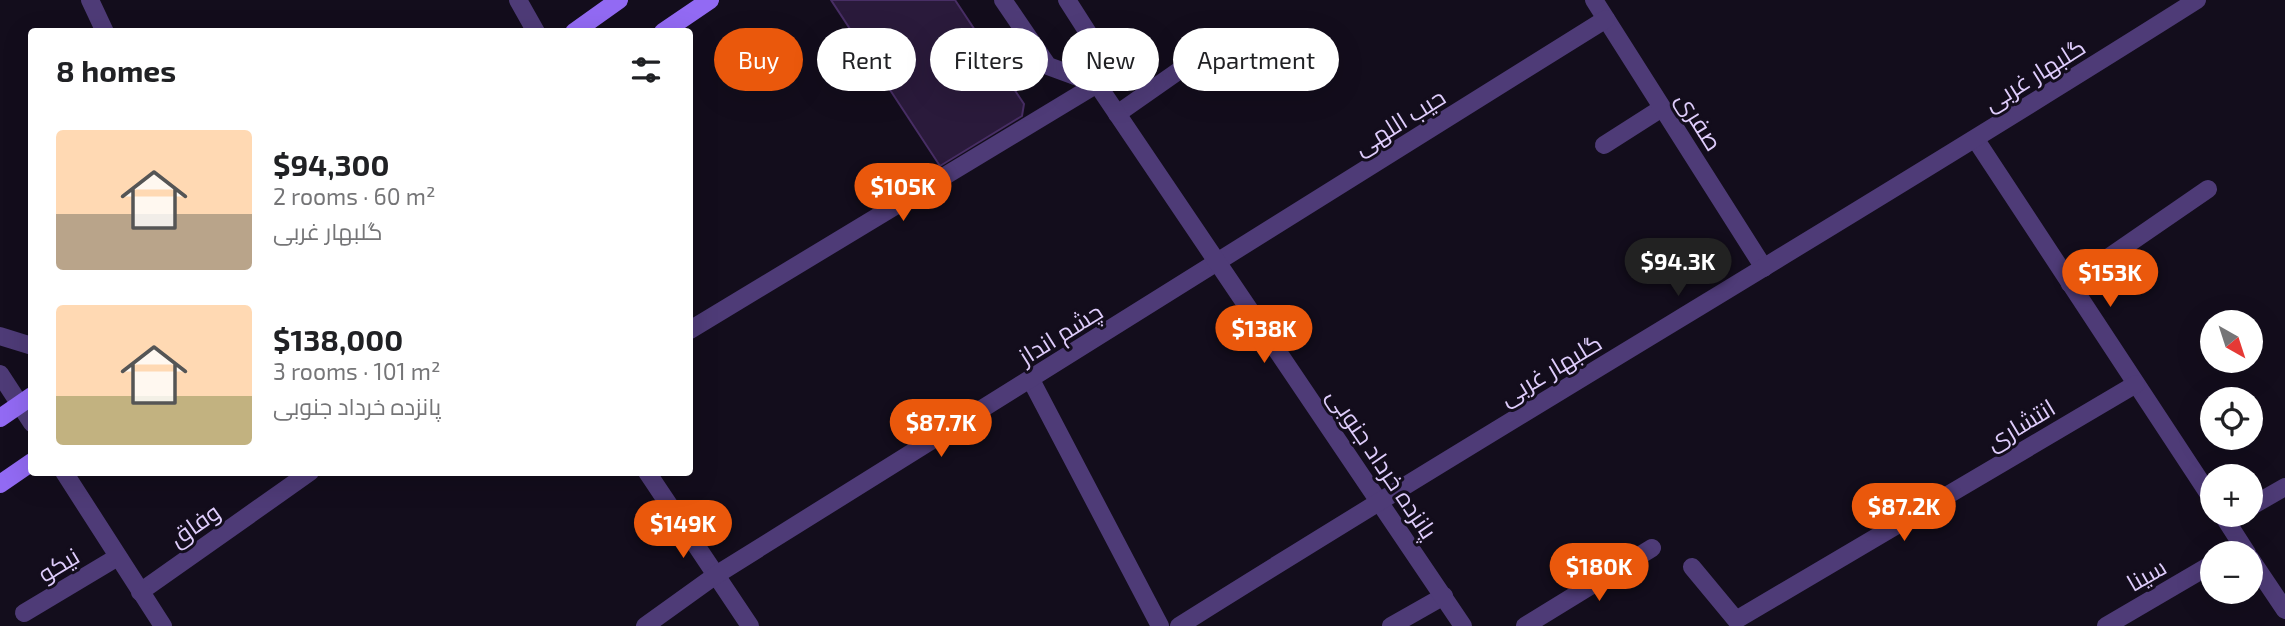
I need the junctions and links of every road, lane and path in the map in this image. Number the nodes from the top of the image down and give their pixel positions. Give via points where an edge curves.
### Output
1 (90, 0) edge
2 (518, 0) edge
3 (619, 0) edge
4 (710, 0) edge
5 (1003, 0) edge
6 (1067, 0) edge
7 (1594, 0) edge
8 (2197, 0) edge
9 (1606, 19) junction
10 (103, 28) edge
11 (534, 28) edge
12 (580, 28) edge
13 (669, 28) edge
14 (1085, 28) edge
15 (1062, 71) edge
16 (1173, 75) edge
17 (1085, 91) edge
18 (1102, 91) edge
19 (1662, 108) junction
20 (1117, 114) junction
21 (1976, 140) junction
22 (1604, 145) dead end
23 (2208, 189) dead end
24 (1218, 264) junction
25 (1765, 268) junction
26 (2070, 284) junction
27 (693, 328) edge
28 (0, 336) edge
29 (28, 345) edge
30 (0, 374) edge
31 (1031, 380) junction
32 (2136, 384) junction
33 (26, 400) edge
34 (0, 418) edge
35 (28, 465) edge
36 (66, 476) edge
37 (304, 476) edge
38 (650, 476) edge
39 (2200, 481) edge
40 (0, 484) edge
41 (2285, 487) edge
42 (1379, 500) junction
43 (2263, 500) edge
44 (1652, 548) dead end
45 (116, 558) junction
46 (1692, 567) dead end
47 (2200, 571) edge
48 (716, 575) junction
49 (2263, 580) edge
50 (140, 592) junction
51 (1444, 596) junction
52 (2285, 610) edge
53 (24, 613) dead end
54 (163, 626) edge
55 (645, 626) edge
56 (750, 626) edge
57 (1160, 626) edge
58 (1179, 626) edge
59 (1391, 626) edge
60 (1463, 626) edge
61 (1525, 626) edge
62 (2106, 626) edge

1 - 10 street
2 - 11 street
3 - 12 main road
4 - 13 main road
5 - 15 street via 1048,66
6 - 14 street
7 - 9 street, صفری
8 - 21 street, گلبهار غربی
9 - 19 street, صفری
9 - 24 street, حیب اللهی
16 - 20 street
17 - 27 street
18 - 20 street, پانزده خرداد جنوبی
19 - 22 street
19 - 25 street, صفری
20 - 24 street, پانزده خرداد جنوبی
21 - 25 street, گلبهار غربی
21 - 26 street
23 - 26 street
24 - 31 street, چشم انداز
24 - 42 street, پانزده خرداد جنوبی
25 - 42 street, گلبهار غربی
26 - 32 street
28 - 29 street
30 - 33 street
31 - 48 street, چشم انداز
31 - 57 street
32 - 39 street
32 - 46 street, انتشاری via 1736,620
33 - 34 main road
35 - 40 main road
36 - 45 street
37 - 50 street, وفاق
38 - 48 street
41 - 43 street
42 - 51 street, پانزده خرداد جنوبی
42 - 58 street, گلبهار غربی
44 - 61 street
45 - 50 street
45 - 53 street, نیکو
47 - 62 street, سینا
48 - 55 street, چشم انداز
48 - 56 street
49 - 52 street
50 - 54 street
51 - 59 street
51 - 60 street, پانزده خرداد جنوبی

